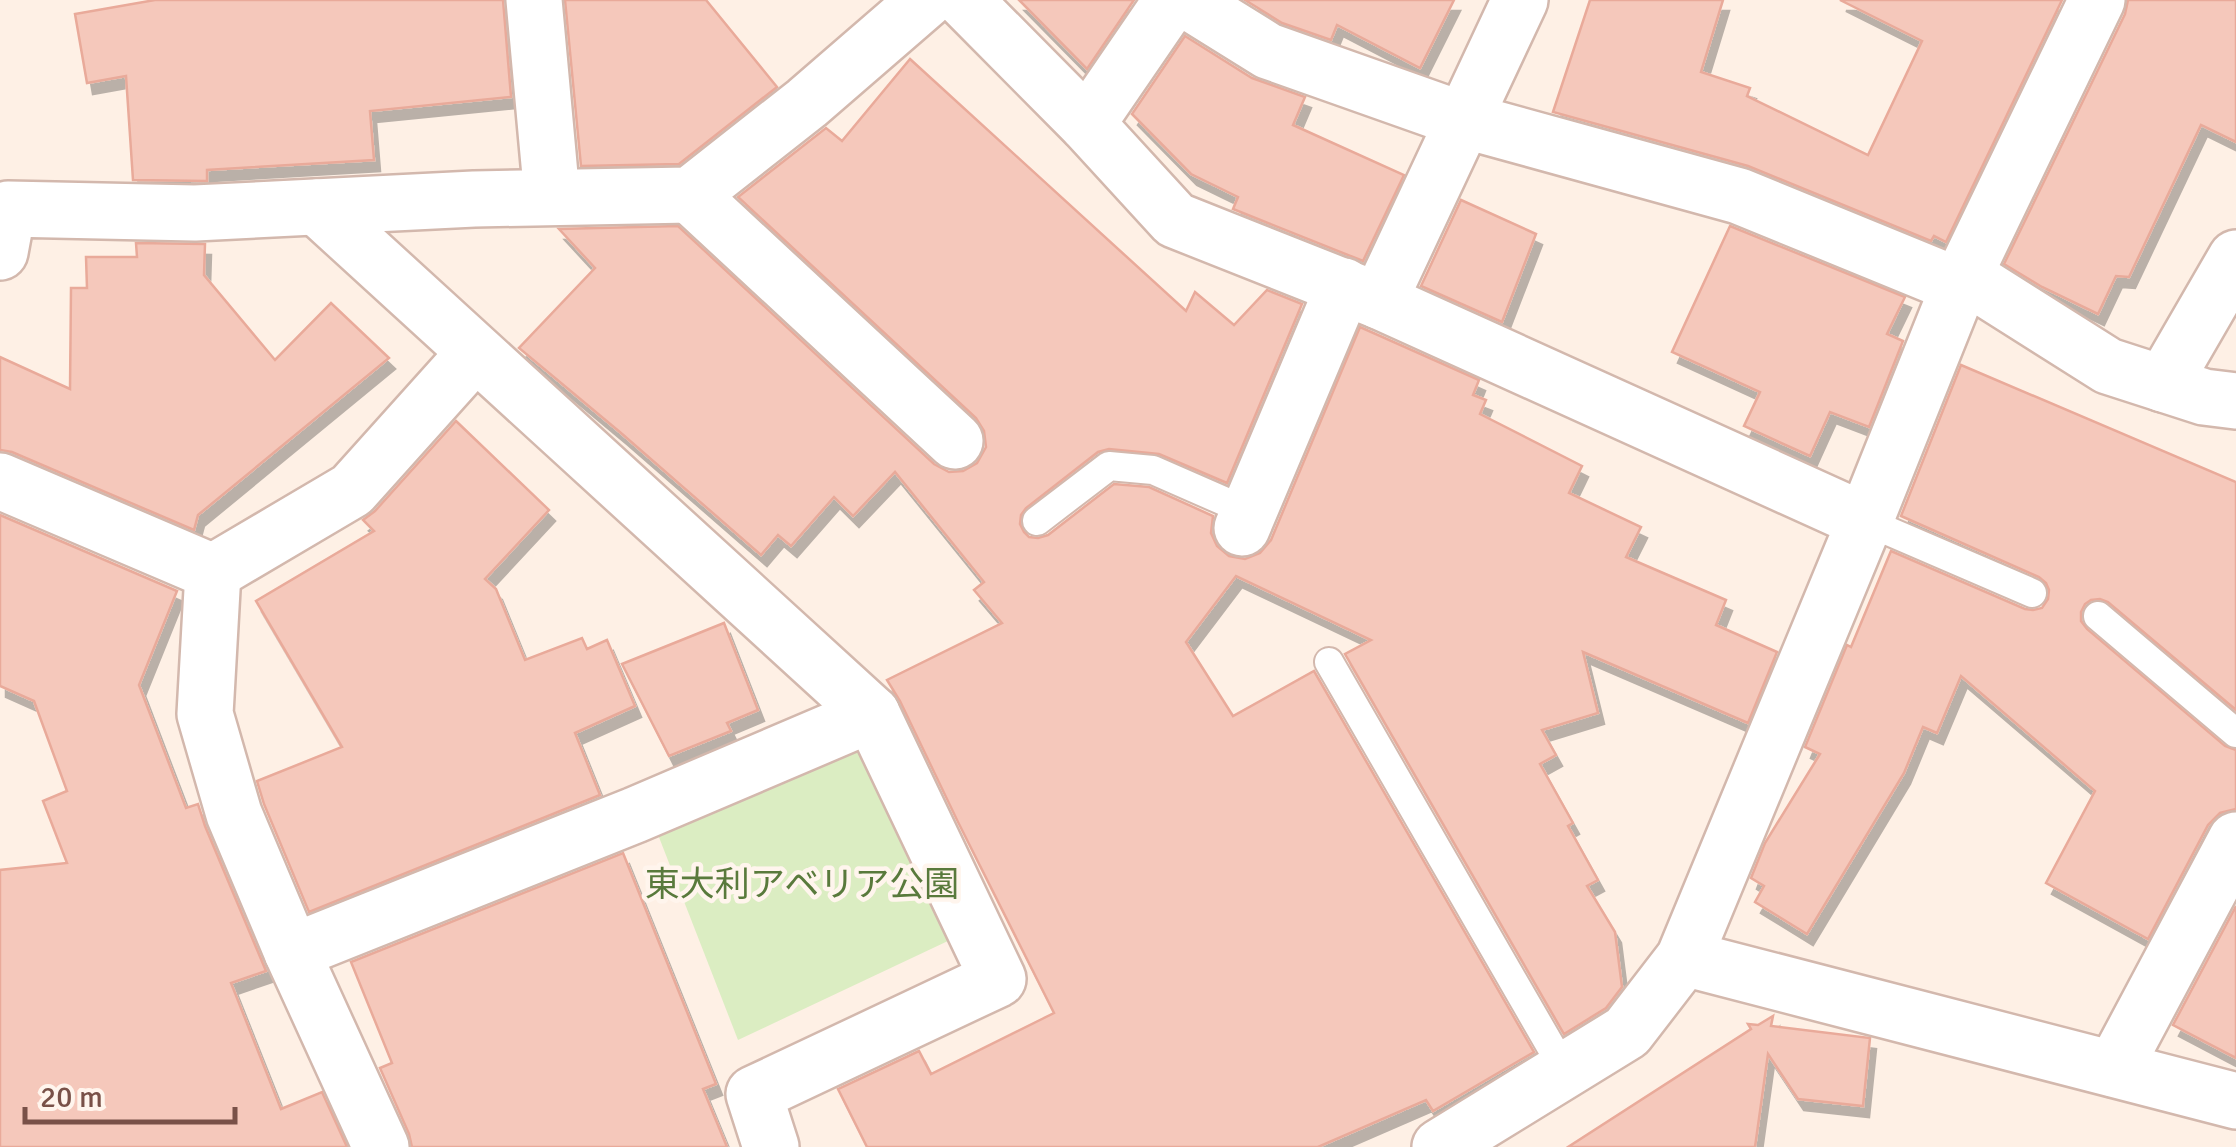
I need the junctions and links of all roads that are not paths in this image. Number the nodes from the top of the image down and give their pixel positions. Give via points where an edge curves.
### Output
1 (534, 0) edge
2 (926, 0) edge
3 (964, 0) edge
4 (1172, 0) edge
5 (1186, 0) edge
6 (1520, 0) edge
7 (2097, 0) edge
8 (1462, 120) junction
9 (1087, 124) junction
10 (690, 195) junction
11 (552, 197) junction
12 (317, 206) junction
13 (0, 252) edge
14 (2236, 258) edge
15 (1961, 281) junction
16 (1361, 294) junction
17 (474, 353) junction
18 (2163, 384) junction
19 (2236, 401) edge
20 (955, 441) dead end
21 (0, 480) edge
22 (1245, 520) joint
23 (1037, 521) dead end
24 (1865, 521) junction
25 (212, 572) junction
26 (2032, 593) dead end
27 (2098, 616) dead end
28 (1329, 662) dead end
29 (872, 714) junction
30 (2236, 733) edge
31 (2236, 840) edge
32 (292, 952) junction
33 (1684, 958) junction
34 (2114, 1070) junction
35 (1565, 1071) junction
36 (2236, 1101) edge
37 (1462, 1141) edge
38 (380, 1147) edge
39 (770, 1147) edge

1 - 11 street
2 - 10 street
3 - 9 street
4 - 9 street
5 - 8 street via 1268,51
6 - 8 street
7 - 15 street
8 - 15 street via 1739,196
8 - 16 street
9 - 16 street via 1175,220
10 - 11 street
10 - 20 street
11 - 12 street
12 - 13 street via 195,213 8,209
12 - 17 street
14 - 18 street
15 - 18 street via 2108,366
15 - 24 street
16 - 22 street
16 - 24 street
17 - 25 street via 352,490
17 - 29 street
18 - 19 street
21 - 25 street
22 - 23 lane via 1153,470 1109,466
24 - 26 lane
24 - 33 street
25 - 32 street via 205,714 234,814
27 - 30 lane
28 - 35 lane
29 - 32 street
29 - 39 street via 998,978 754,1094
31 - 34 street
32 - 38 street
33 - 34 street
33 - 35 street via 1627,1032
34 - 36 street
35 - 37 street

